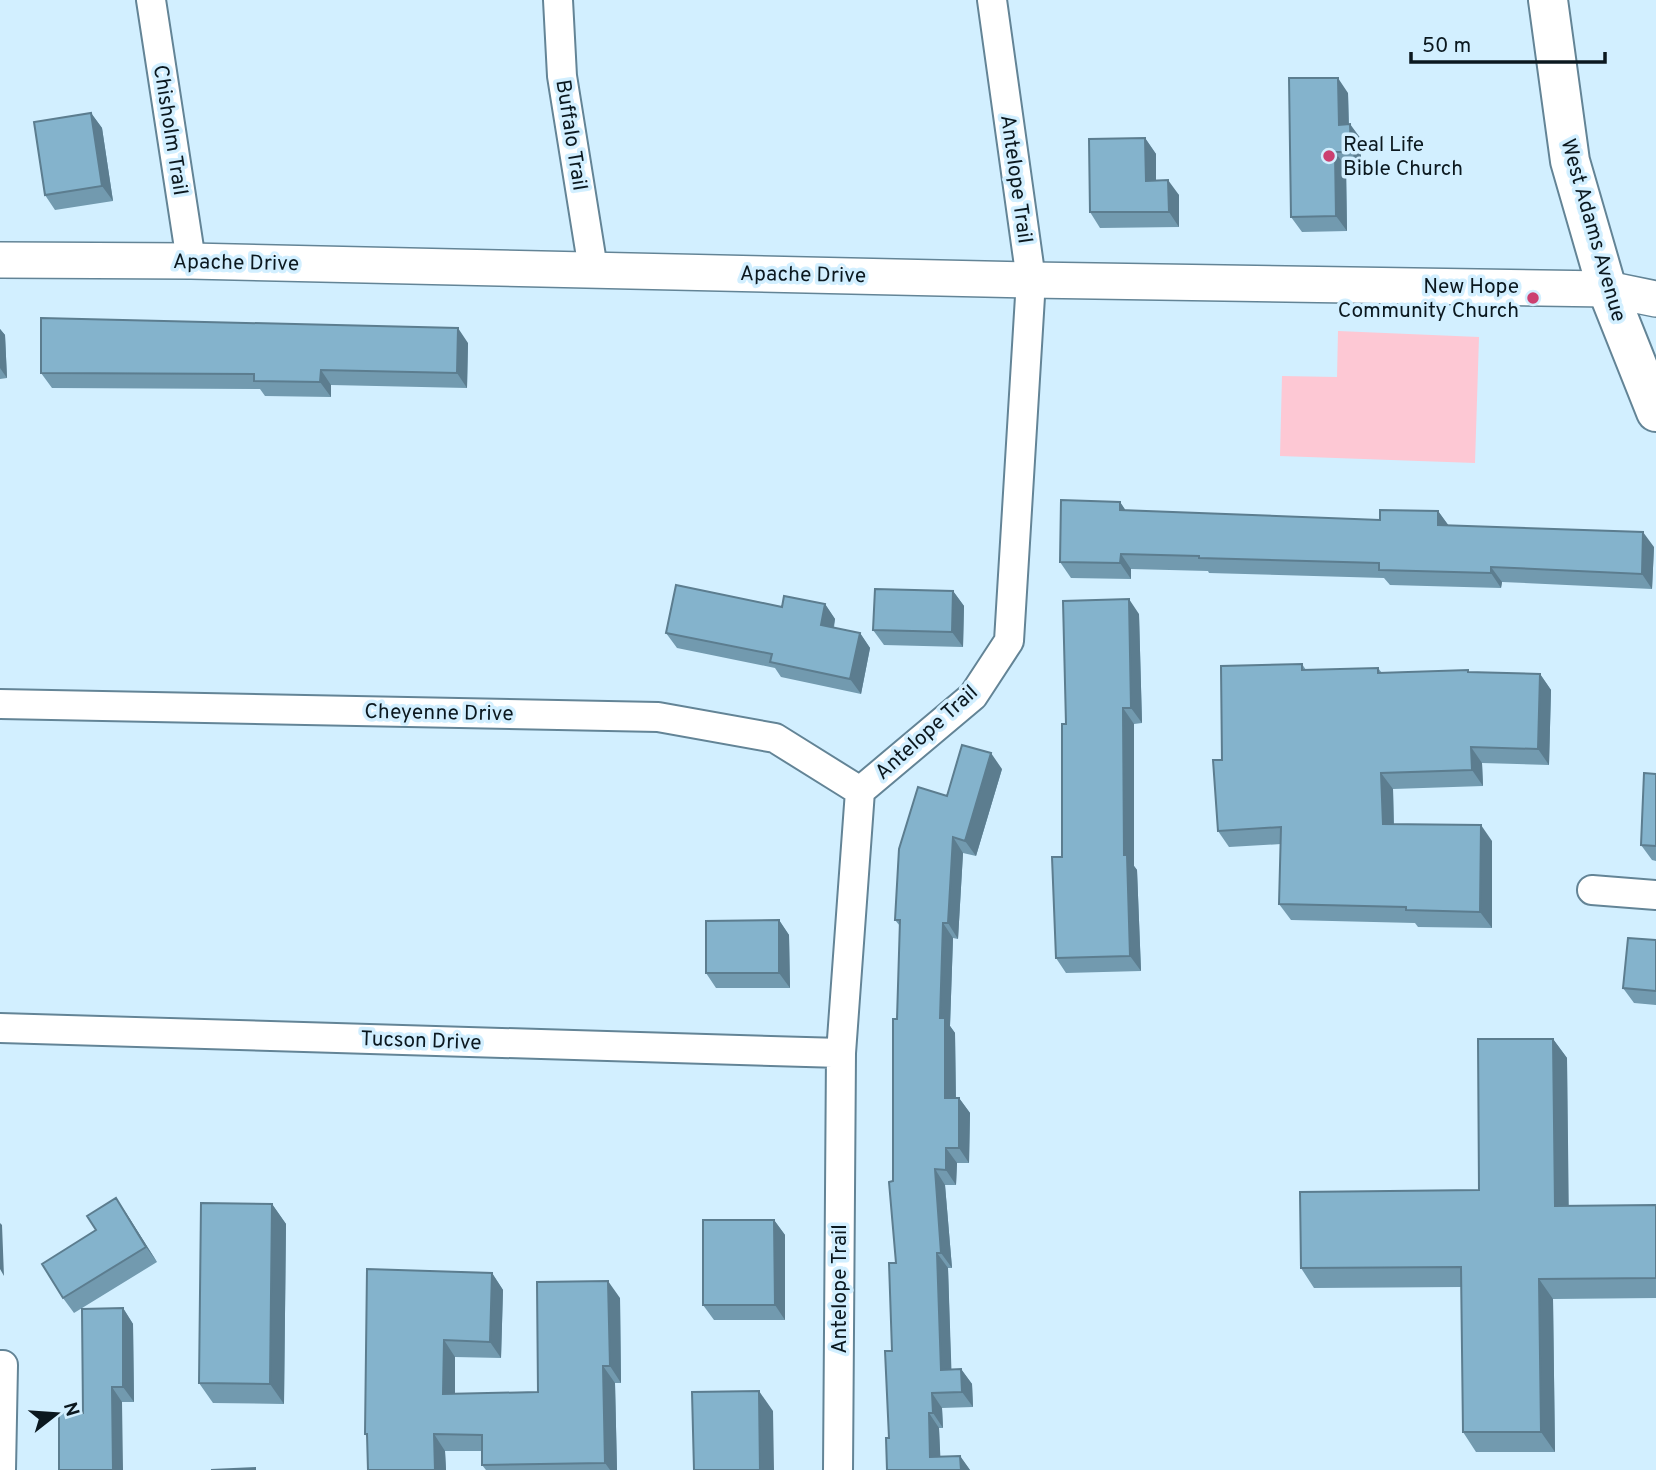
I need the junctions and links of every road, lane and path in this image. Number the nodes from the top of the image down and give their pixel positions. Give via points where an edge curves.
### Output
1 (151, 0) edge
2 (558, 0) edge
3 (992, 0) edge
4 (1548, 0) edge
5 (0, 260) edge
6 (191, 261) junction
7 (593, 269) junction
8 (1031, 280) junction
9 (1606, 289) junction
10 (1656, 299) edge
11 (1656, 412) edge
12 (0, 704) edge
13 (860, 792) junction
14 (1592, 890) dead end
15 (1656, 895) edge
16 (0, 1028) edge
17 (841, 1053) junction
18 (1, 1365) edge
19 (1, 1470) edge
20 (838, 1470) edge

1 - 6 street, Chisholm Trail
2 - 7 street, Buffalo Trail via 562,76
3 - 8 street, Antelope Trail
4 - 9 main road, West Adams Avenue via 1570,161
5 - 6 street, Apache Drive
6 - 7 street, Apache Drive
7 - 8 street, Apache Drive
8 - 9 street, Apache Drive
8 - 13 street, Antelope Trail via 1009,641 973,696
9 - 10 street, Apache Drive
9 - 11 main road, West Adams Avenue
12 - 13 street, Cheyenne Drive via 658,716 775,738
13 - 17 street, Antelope Trail
14 - 15 street
16 - 17 street, Tucson Drive
17 - 20 street, Antelope Trail
18 - 19 street

